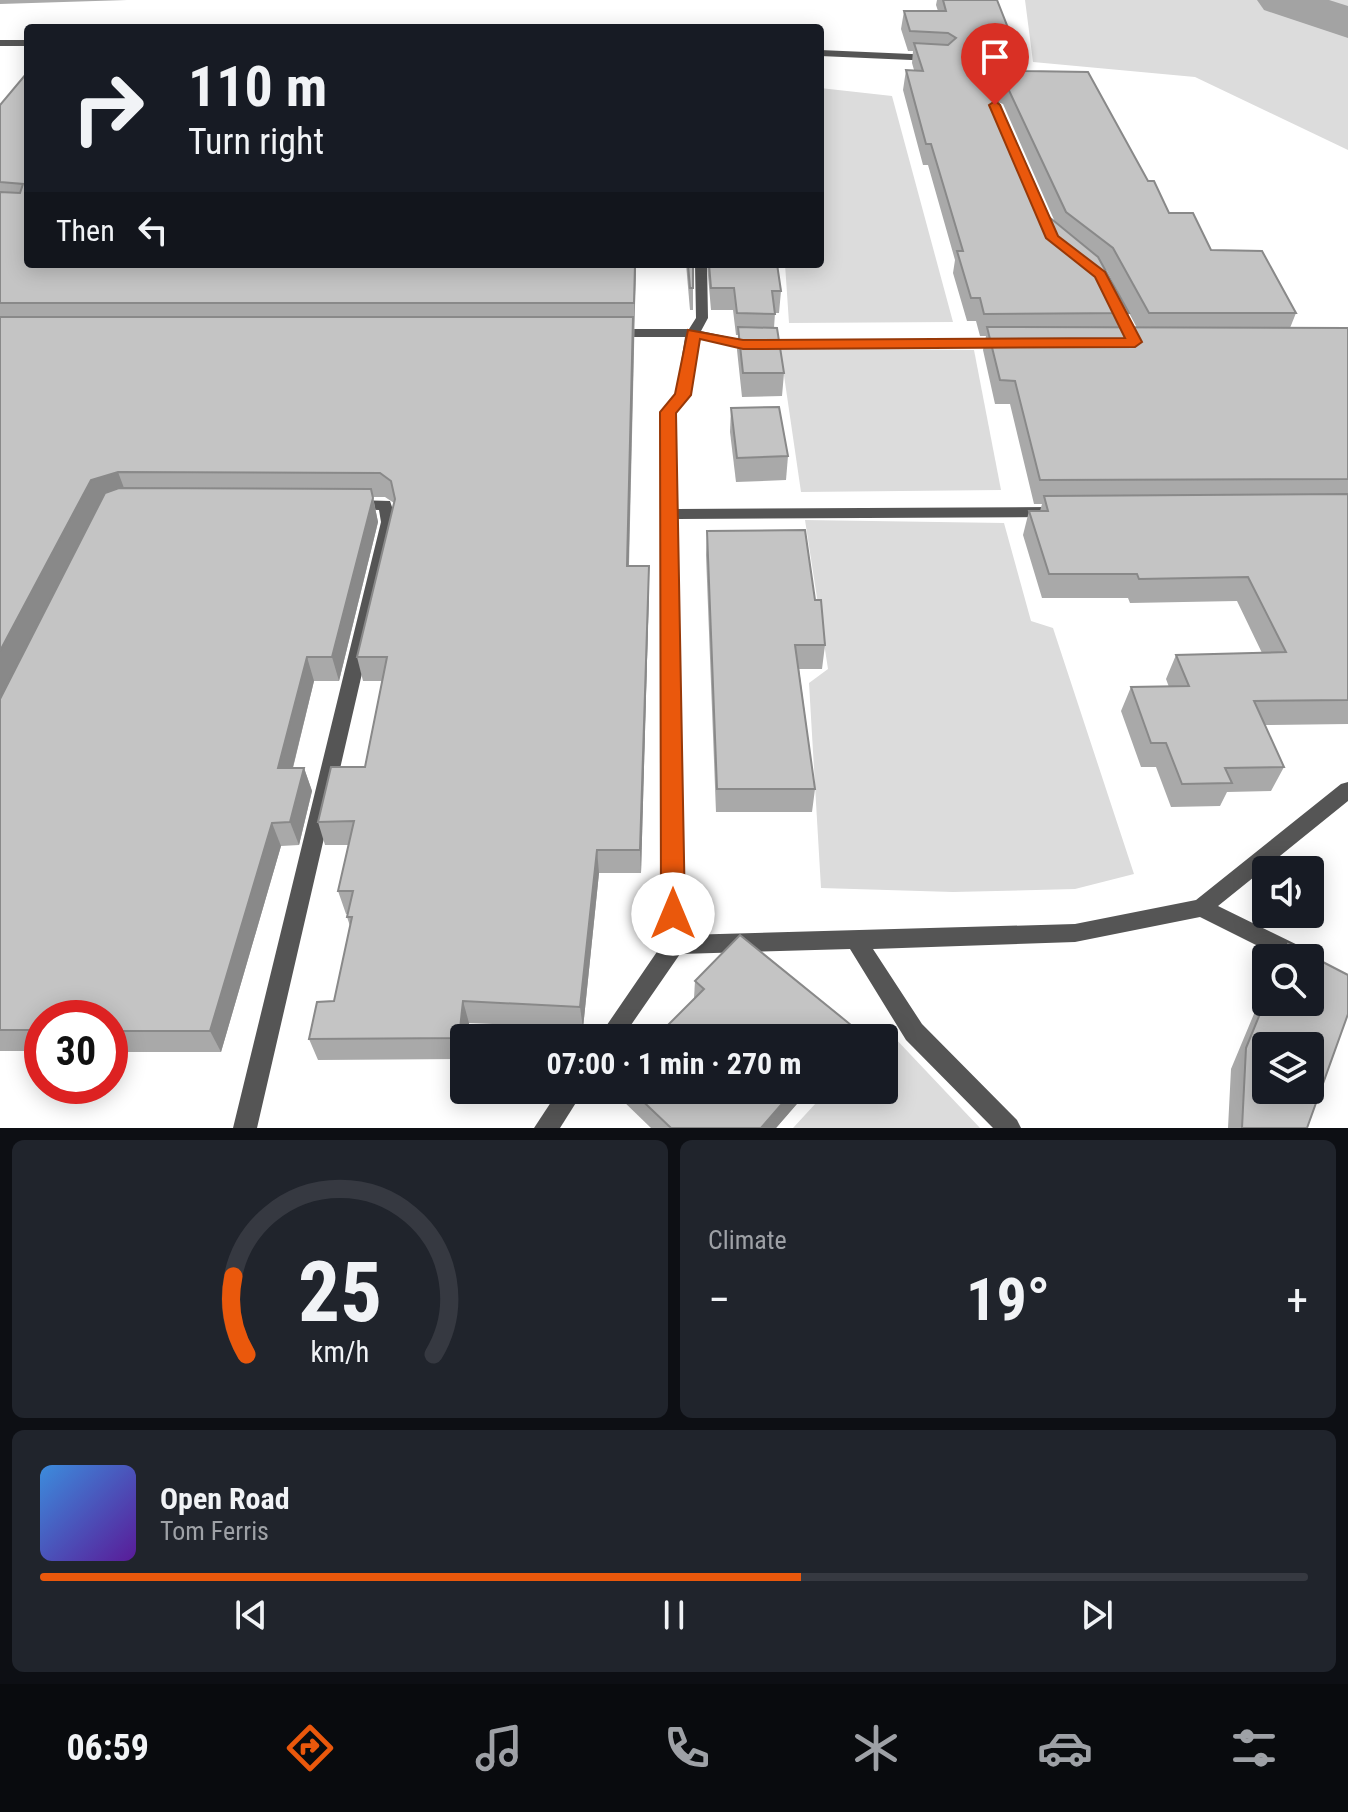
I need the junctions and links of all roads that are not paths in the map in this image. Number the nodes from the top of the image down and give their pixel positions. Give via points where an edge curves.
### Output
1 (0, 43) edge
2 (24, 43) edge
3 (824, 53) edge
4 (945, 58) edge
5 (701, 268) edge
6 (599, 333) edge
7 (693, 333) junction
8 (1025, 343) edge
9 (339, 505) edge
10 (1064, 512) edge
11 (670, 514) junction
12 (1348, 790) edge
13 (1201, 908) junction
14 (855, 939) junction
15 (1274, 944) edge
16 (674, 945) junction
17 (619, 1024) edge
18 (563, 1104) edge
19 (245, 1128) edge
20 (546, 1128) edge
21 (1009, 1128) edge

1 - 2 street
3 - 4 street
5 - 7 street via 702,318
6 - 7 street
7 - 8 street via 743,344
7 - 11 street via 683,395 668,412
9 - 19 street via 385,505 389,522
10 - 11 street
11 - 16 street
12 - 13 street
13 - 14 street via 1075,933
13 - 15 street
14 - 16 street
14 - 21 street via 914,1032
16 - 17 street
18 - 20 street

